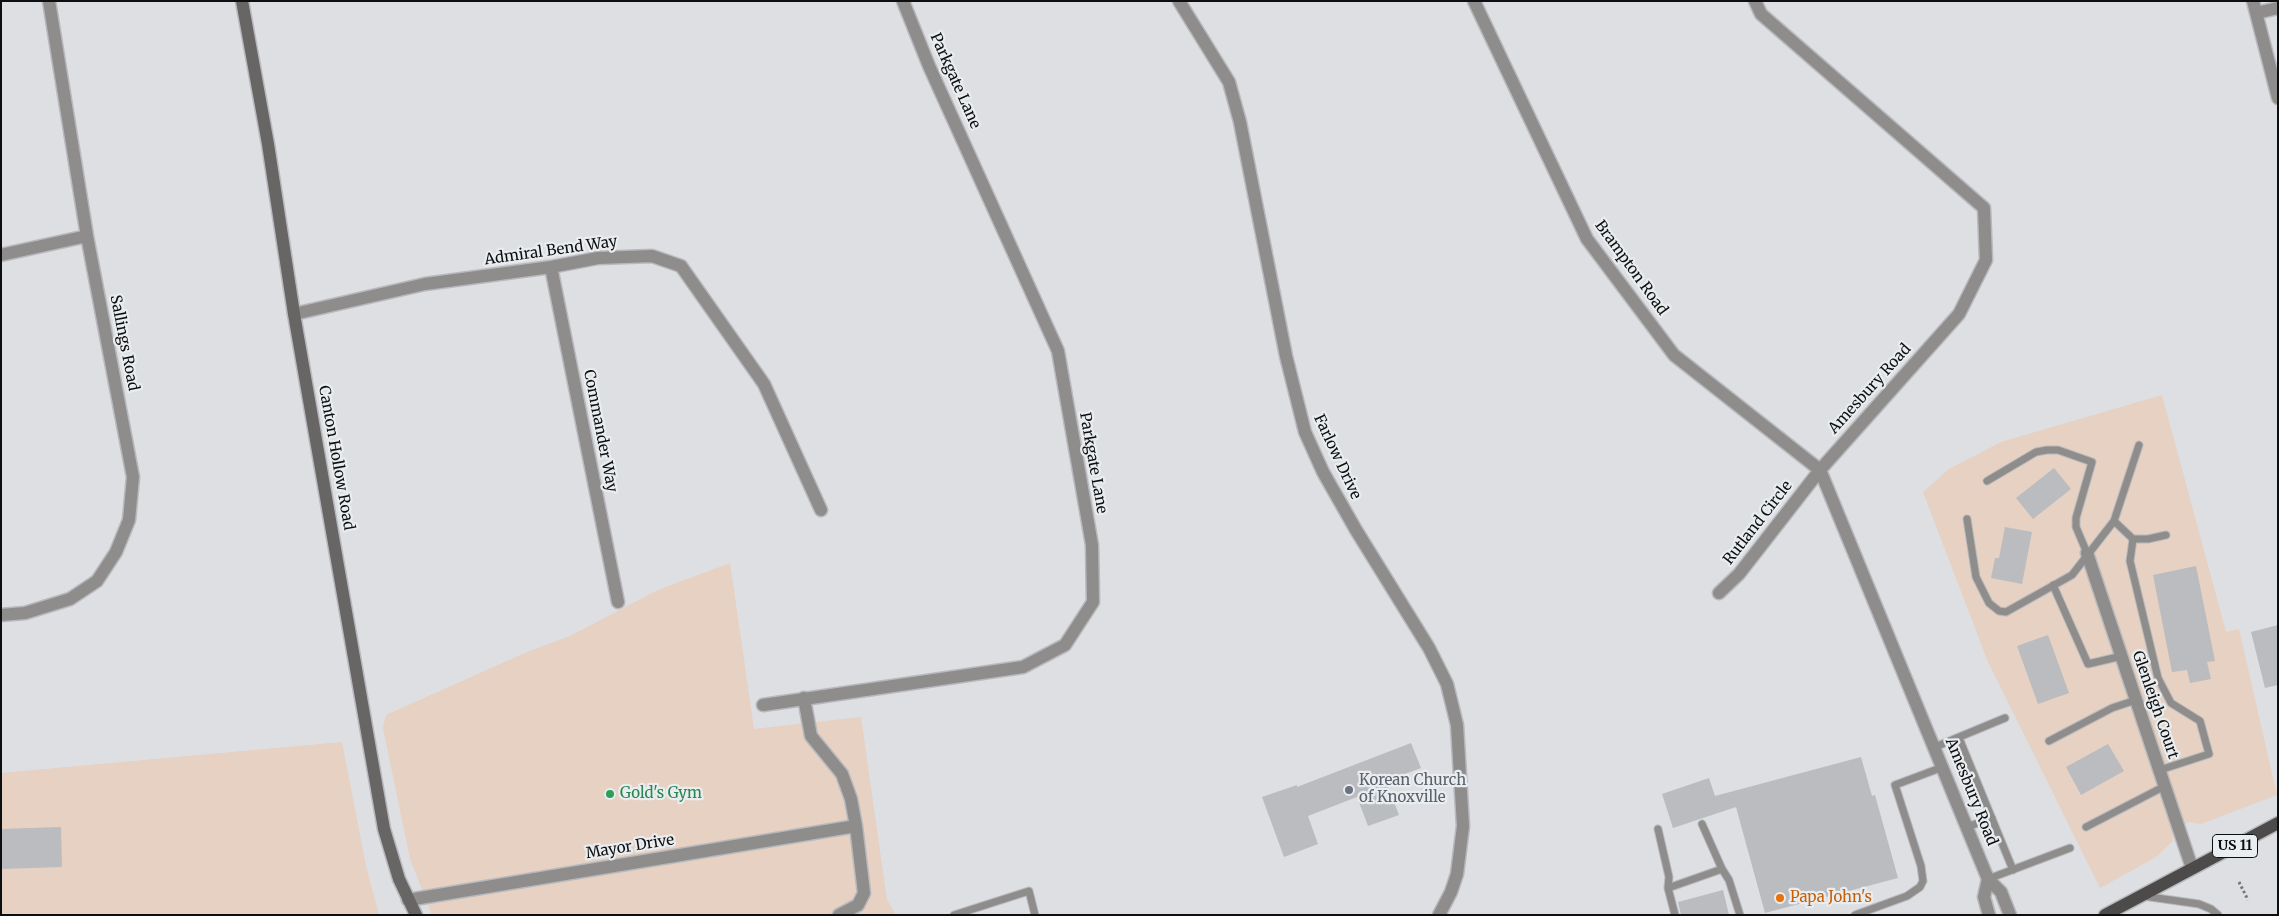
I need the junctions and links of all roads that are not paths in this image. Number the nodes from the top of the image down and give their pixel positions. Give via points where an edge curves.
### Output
1 (49, 1) edge
2 (242, 1) edge
3 (903, 1) edge
4 (1179, 1) edge
5 (1474, 1) edge
6 (1755, 1) edge
7 (2254, 7) edge
8 (2278, 8) edge
9 (2278, 98) edge
10 (87, 236) junction
11 (1, 255) edge
12 (551, 266) junction
13 (294, 314) junction
14 (2139, 445) dead end
15 (1820, 470) junction
16 (1987, 481) dead end
17 (822, 510) dead end
18 (1967, 519) dead end
19 (2114, 522) junction
20 (2166, 536) dead end
21 (2132, 539) junction
22 (2087, 554) junction
23 (2054, 585) junction
24 (1719, 594) dead end
25 (618, 602) dead end
26 (1, 615) edge
27 (2122, 656) junction
28 (804, 698) junction
29 (2136, 700) junction
30 (763, 705) dead end
31 (2005, 718) dead end
32 (1959, 738) junction
33 (2049, 741) dead end
34 (1934, 747) junction
35 (1943, 767) junction
36 (2160, 770) junction
37 (2165, 786) junction
38 (1992, 818) junction
39 (2278, 823) edge
40 (1702, 824) dead end
41 (856, 826) junction
42 (1967, 827) junction
43 (2086, 827) dead end
44 (1658, 830) dead end
45 (2070, 848) dead end
46 (2192, 868) junction
47 (1722, 869) junction
48 (2013, 870) junction
49 (1988, 879) junction
50 (1668, 888) junction
51 (2140, 896) junction
52 (408, 900) junction
53 (416, 915) edge
54 (839, 915) edge
55 (954, 915) edge
56 (1035, 915) edge
57 (1440, 915) edge
58 (1675, 915) edge
59 (1740, 915) edge
60 (1856, 915) edge
61 (1989, 915) edge
62 (2010, 915) edge
63 (2105, 915) edge
64 (2218, 915) edge

1 - 10 street, Sallings Road
2 - 13 street, Canton Hollow Road
3 - 28 street, Parkgate Lane via 929,66 1058,351 1092,545 1093,602 1065,645 1023,667
4 - 57 street, Farlow Drive via 1228,82 1240,122 1304,432 1351,522 1429,648 1447,684 1457,724 1462,826 1457,874
5 - 15 street, Brampton Road via 1587,239 1674,355
6 - 15 street, Amesbury Road via 1761,14 1984,208 1986,260 1959,314
7 - 8 street
7 - 9 street
10 - 11 street
10 - 26 street, Sallings Road via 133,477 130,520 116,552 97,581 70,599 25,613
12 - 13 street, Admiral Bend Way via 425,284
12 - 17 street, Admiral Bend Way via 598,258 652,256 681,266 764,384
12 - 25 street, Commander Way
13 - 52 street, Canton Hollow Road via 384,829
14 - 19 lane
15 - 24 street, Rutland Circle via 1739,574
15 - 34 street, Amesbury Road
16 - 22 lane via 2036,452 2047,450 2058,450 2092,462 2076,518 2076,527
18 - 23 lane via 1976,577 1994,608 2006,612
19 - 21 lane
19 - 22 lane
20 - 21 lane
21 - 36 lane via 2130,562 2158,678 2171,703 2200,721 2209,754
22 - 23 lane via 2072,575
22 - 27 street, Glenleigh Court
23 - 27 lane via 2088,664
27 - 29 street, Glenleigh Court
28 - 30 street, Parkgate Lane
28 - 41 street via 811,736 842,774
29 - 33 lane via 2112,708
29 - 36 street, Glenleigh Court
31 - 32 lane
32 - 34 lane
32 - 38 lane
34 - 35 street, Amesbury Road
35 - 42 street, Amesbury Road
35 - 60 lane via 1895,785 1921,866 1923,881 1920,887 1907,896
36 - 37 street, Glenleigh Court
37 - 43 lane
37 - 46 street, Glenleigh Court
38 - 42 lane
38 - 48 lane
39 - 46 main road, US 11
40 - 47 lane
41 - 52 street, Mayor Drive
41 - 54 street via 864,893 858,905
42 - 49 street, Amesbury Road
44 - 50 lane via 1669,877
45 - 48 lane
46 - 51 main road, US 11
47 - 50 lane
47 - 59 lane via 1729,880
48 - 49 lane
49 - 61 street, Amesbury Road via 1984,897
49 - 62 street, Amesbury Road via 2001,892
50 - 58 lane
51 - 63 main road, US 11
51 - 64 lane via 2198,904
52 - 53 street, Canton Hollow Road
55 - 56 lane via 1029,891

